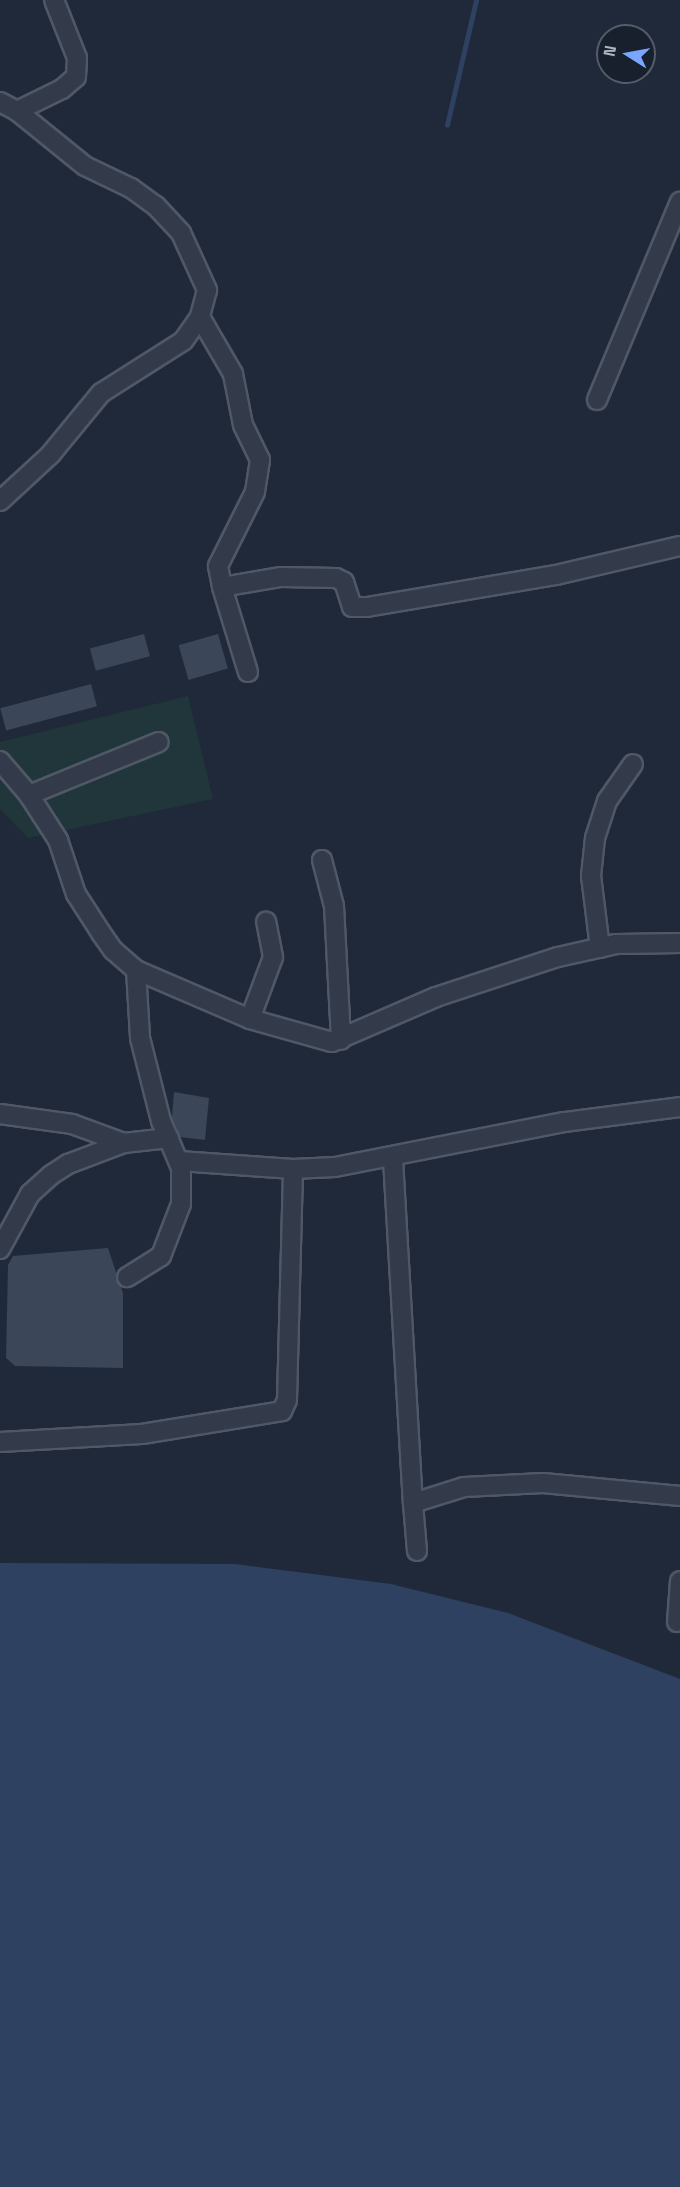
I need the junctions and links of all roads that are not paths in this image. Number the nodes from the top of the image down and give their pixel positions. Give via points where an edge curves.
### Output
1 (54, 0) edge
2 (0, 102) edge
3 (17, 111) junction
4 (680, 202) edge
5 (200, 317) junction
6 (597, 400) dead end
7 (0, 501) edge
8 (680, 546) edge
9 (222, 588) junction
10 (248, 672) dead end
11 (159, 742) dead end
12 (0, 761) edge
13 (633, 764) dead end
14 (29, 795) junction
15 (322, 860) dead end
16 (266, 922) dead end
17 (680, 943) edge
18 (600, 948) junction
19 (136, 970) junction
20 (250, 1019) junction
21 (341, 1040) junction
22 (680, 1107) edge
23 (0, 1114) edge
24 (169, 1138) junction
25 (124, 1143) junction
26 (393, 1159) junction
27 (178, 1161) junction
28 (293, 1169) junction
29 (0, 1249) edge
30 (127, 1277) dead end
31 (0, 1442) edge
32 (680, 1496) edge
33 (413, 1503) junction
34 (417, 1551) dead end
35 (680, 1581) edge
36 (677, 1622) dead end

1 - 3 street via 77,58 76,77 62,89
2 - 3 street
3 - 5 street via 100,176 145,196 176,227 205,279 207,290
4 - 6 street
5 - 7 street via 183,341 101,393 50,455
5 - 9 street via 233,374 243,425 260,460 255,492 218,566
8 - 9 street via 556,575 367,608 352,607 344,582 336,578 281,577
9 - 10 street
11 - 14 street
12 - 14 street
13 - 18 street via 607,801 595,838 591,876
14 - 19 street via 58,840 76,894 113,950
15 - 21 street via 334,906
16 - 20 street via 273,957
17 - 18 street via 634,942
18 - 21 street via 436,997
19 - 20 street
19 - 24 street via 140,1038 148,1079
20 - 21 street via 311,1039
22 - 26 street via 565,1122
23 - 25 street via 72,1124
24 - 25 street
24 - 27 street
25 - 29 street via 68,1164 51,1175 30,1194
26 - 28 street
26 - 33 street
27 - 28 street
27 - 30 street via 181,1204 161,1256
28 - 31 street via 287,1400 282,1411 142,1434
32 - 33 street via 505,1483 464,1487
33 - 34 street
35 - 36 street

